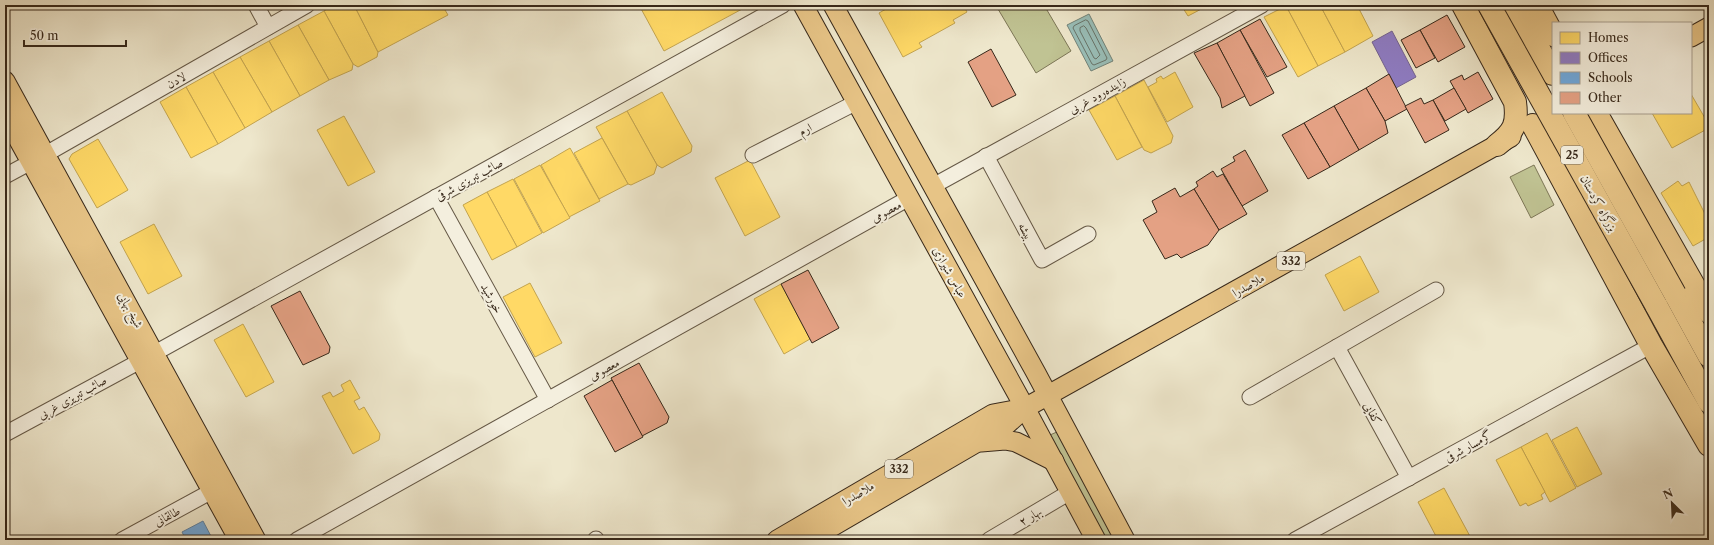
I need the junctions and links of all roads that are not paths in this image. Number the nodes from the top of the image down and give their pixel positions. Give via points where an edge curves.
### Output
1 (256, 5) edge
2 (307, 5) edge
3 (784, 5) edge
4 (803, 5) edge
5 (833, 5) edge
6 (1262, 5) edge
7 (1463, 5) edge
8 (1489, 5) edge
9 (1514, 5) edge
10 (1537, 5) edge
11 (268, 27) junction
12 (1709, 27) edge
13 (1552, 33) edge
14 (1692, 36) edge
15 (1552, 72) edge
16 (5, 81) edge
17 (856, 102) junction
18 (1552, 114) edge
19 (1575, 114) edge
20 (1597, 114) edge
21 (5, 115) edge
22 (1533, 125) junction
23 (1497, 145) junction
24 (753, 155) dead end
25 (986, 156) junction
26 (38, 158) junction
27 (1623, 163) junction
28 (5, 176) edge
29 (933, 186) junction
30 (1568, 191) junction
31 (436, 197) junction
32 (909, 198) junction
33 (1088, 234) dead end
34 (1436, 290) dead end
35 (1709, 312) edge
36 (1337, 348) junction
37 (1641, 351) dead end
38 (1709, 356) edge
39 (147, 357) junction
40 (1048, 396) junction
41 (1250, 397) dead end
42 (548, 400) junction
43 (1709, 402) edge
44 (1026, 408) junction
45 (1062, 423) junction
46 (5, 434) edge
47 (1041, 438) junction
48 (979, 442) junction
49 (1709, 445) edge
50 (1054, 461) junction
51 (1409, 478) junction
52 (212, 491) junction
53 (1070, 492) junction
54 (122, 540) edge
55 (238, 540) edge
56 (256, 540) edge
57 (298, 540) edge
58 (777, 540) edge
59 (809, 540) edge
60 (989, 540) edge
61 (1096, 540) edge
62 (1125, 540) edge
63 (1295, 540) edge

1 - 11 street
2 - 11 street, لادن
3 - 31 street, صائب تبریزی شرقی
4 - 17 main road, عباس شیرازی
5 - 29 main road
6 - 25 street, زاینده‌رود غربی
7 - 23 highway via 1515,102 1515,125 1508,136
8 - 43 highway, بزرگراه کردستان / 25, bridge
9 - 15 highway
10 - 13 highway
11 - 26 street, لادن
12 - 14 main road
16 - 26 main road, شیخ بهایی
17 - 24 street, ارم
17 - 32 main road, عباس شیرازی
18 - 22 main road, ملاصدرا / 332
19 - 38 highway, بزرگراه کردستان / 25, bridge
20 - 27 highway
21 - 26 main road, شیخ بهایی
22 - 23 main road, ملاصدرا / 332
22 - 30 highway
23 - 40 main road, ملاصدرا / 332
25 - 29 street, زاینده‌رود غربی
25 - 33 street, بیشه via 1042,260
26 - 28 street, لادن
26 - 39 main road, شیخ بهایی
27 - 30 highway via 1610,155 1594,158 1583,164 1573,176
27 - 35 highway
29 - 40 main road
30 - 49 highway via 1651,345
31 - 39 street, صائب تبریزی شرقی
31 - 42 street, خورشید
32 - 42 street, معصومی
32 - 44 main road, عباس شیرازی
34 - 36 street
36 - 41 street
36 - 51 street, کفایی
37 - 51 street, گرمسار شرقی
39 - 46 street, صائب تبریزی غربی
39 - 52 main road, شیخ بهایی
39 - 56 main road, شیخ بهایی
40 - 44 main road, ملاصدرا / 332
40 - 45 main road
42 - 57 street, معصومی
44 - 47 main road, عباس شیرازی
44 - 48 main road, ملاصدرا / 332 via 1005,426
44 - 58 main road, ملاصدرا / 332 via 992,414
45 - 47 main road via 1048,424 1043,429
45 - 62 main road
47 - 50 main road, عباس شیرازی
48 - 50 main road via 1016,442
48 - 59 main road, ملاصدرا / 332
50 - 53 main road, عباس شیرازی
51 - 63 street, گرمسار شرقی
52 - 54 street, طالقانی
52 - 55 main road, شیخ بهایی
53 - 60 street, بهار ۲
53 - 61 main road, عباس شیرازی

